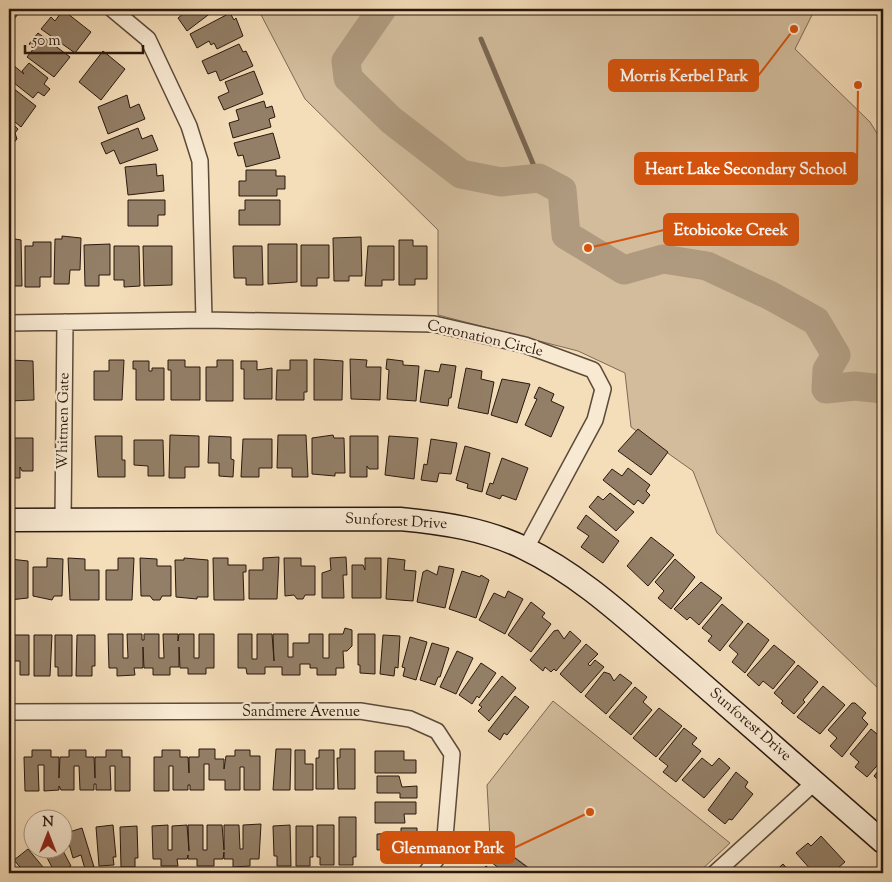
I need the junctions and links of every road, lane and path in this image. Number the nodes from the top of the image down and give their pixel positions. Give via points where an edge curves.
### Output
1 (11, 9) edge
2 (112, 9) edge
3 (9, 12) edge
4 (204, 320) junction
5 (65, 322) junction
6 (9, 323) edge
7 (9, 520) edge
8 (62, 520) junction
9 (526, 548) junction
10 (9, 712) edge
11 (815, 782) junction
12 (883, 842) edge
13 (426, 873) edge
14 (714, 873) edge

1 - 3 street
2 - 4 street via 148,40 189,126 200,161
4 - 5 street, Coronation Circle
4 - 9 street, Coronation Circle via 434,324 525,345 593,370 603,389 595,420
5 - 6 street, Coronation Circle
5 - 8 street, Whitmen Gate
7 - 8 street, Sunforest Drive
8 - 9 street, Sunforest Drive via 400,519 456,525
9 - 11 street, Sunforest Drive via 578,581
10 - 13 street, Sandmere Avenue via 360,711 410,719 437,731 452,754 444,848
11 - 12 street, Sunforest Drive
11 - 14 street

